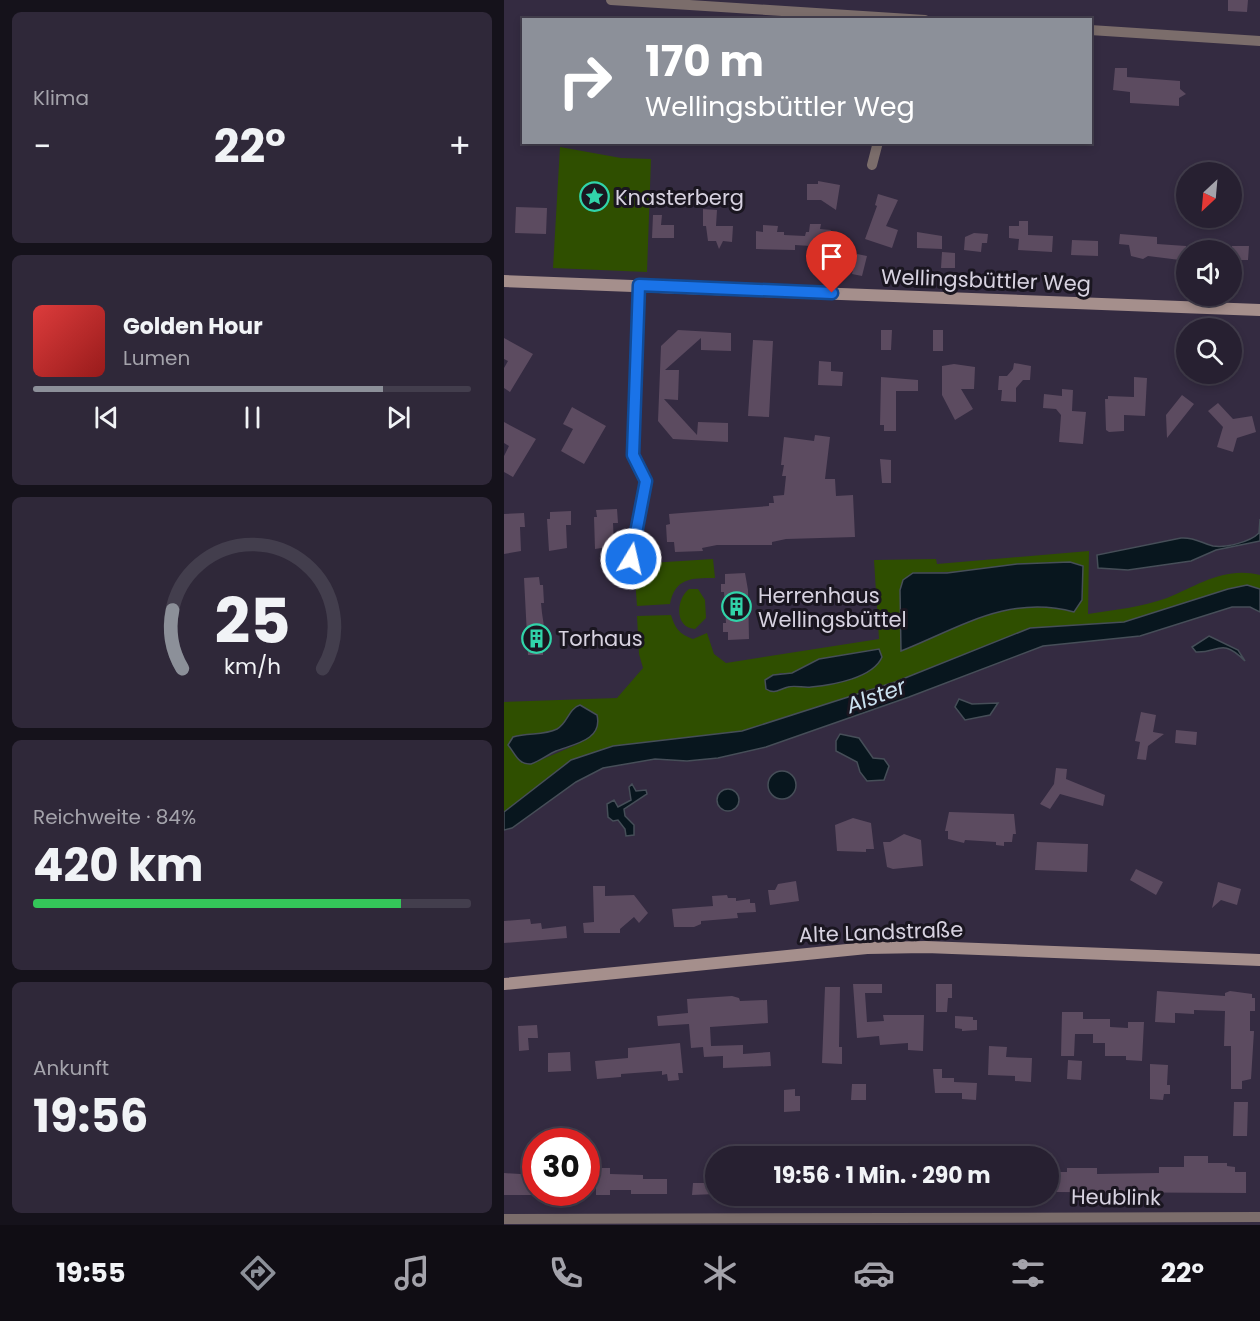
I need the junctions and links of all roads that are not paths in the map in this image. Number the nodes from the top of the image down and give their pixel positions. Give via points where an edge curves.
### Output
1 (611, 0) edge
2 (894, 18) edge
3 (1092, 30) edge
4 (1260, 41) edge
5 (877, 144) edge
6 (872, 165) dead end
7 (504, 281) edge
8 (639, 285) junction
9 (1260, 310) edge
10 (631, 559) dead end
11 (1260, 960) edge
12 (504, 984) edge
13 (1260, 1217) edge
14 (504, 1219) edge
15 (1038, 1221) edge
16 (583, 1222) edge
17 (813, 1222) edge

1 - 2 street
3 - 4 street
5 - 6 street
7 - 8 main road, Wellingsbüttler Weg
8 - 9 main road, Wellingsbüttler Weg
8 - 10 street via 633,455 646,481
11 - 12 main road, Alte Landstraße via 867,948
13 - 15 street, Heublink
14 - 16 street, Heublink
15 - 17 street, Heublink
16 - 17 street, Heublink

